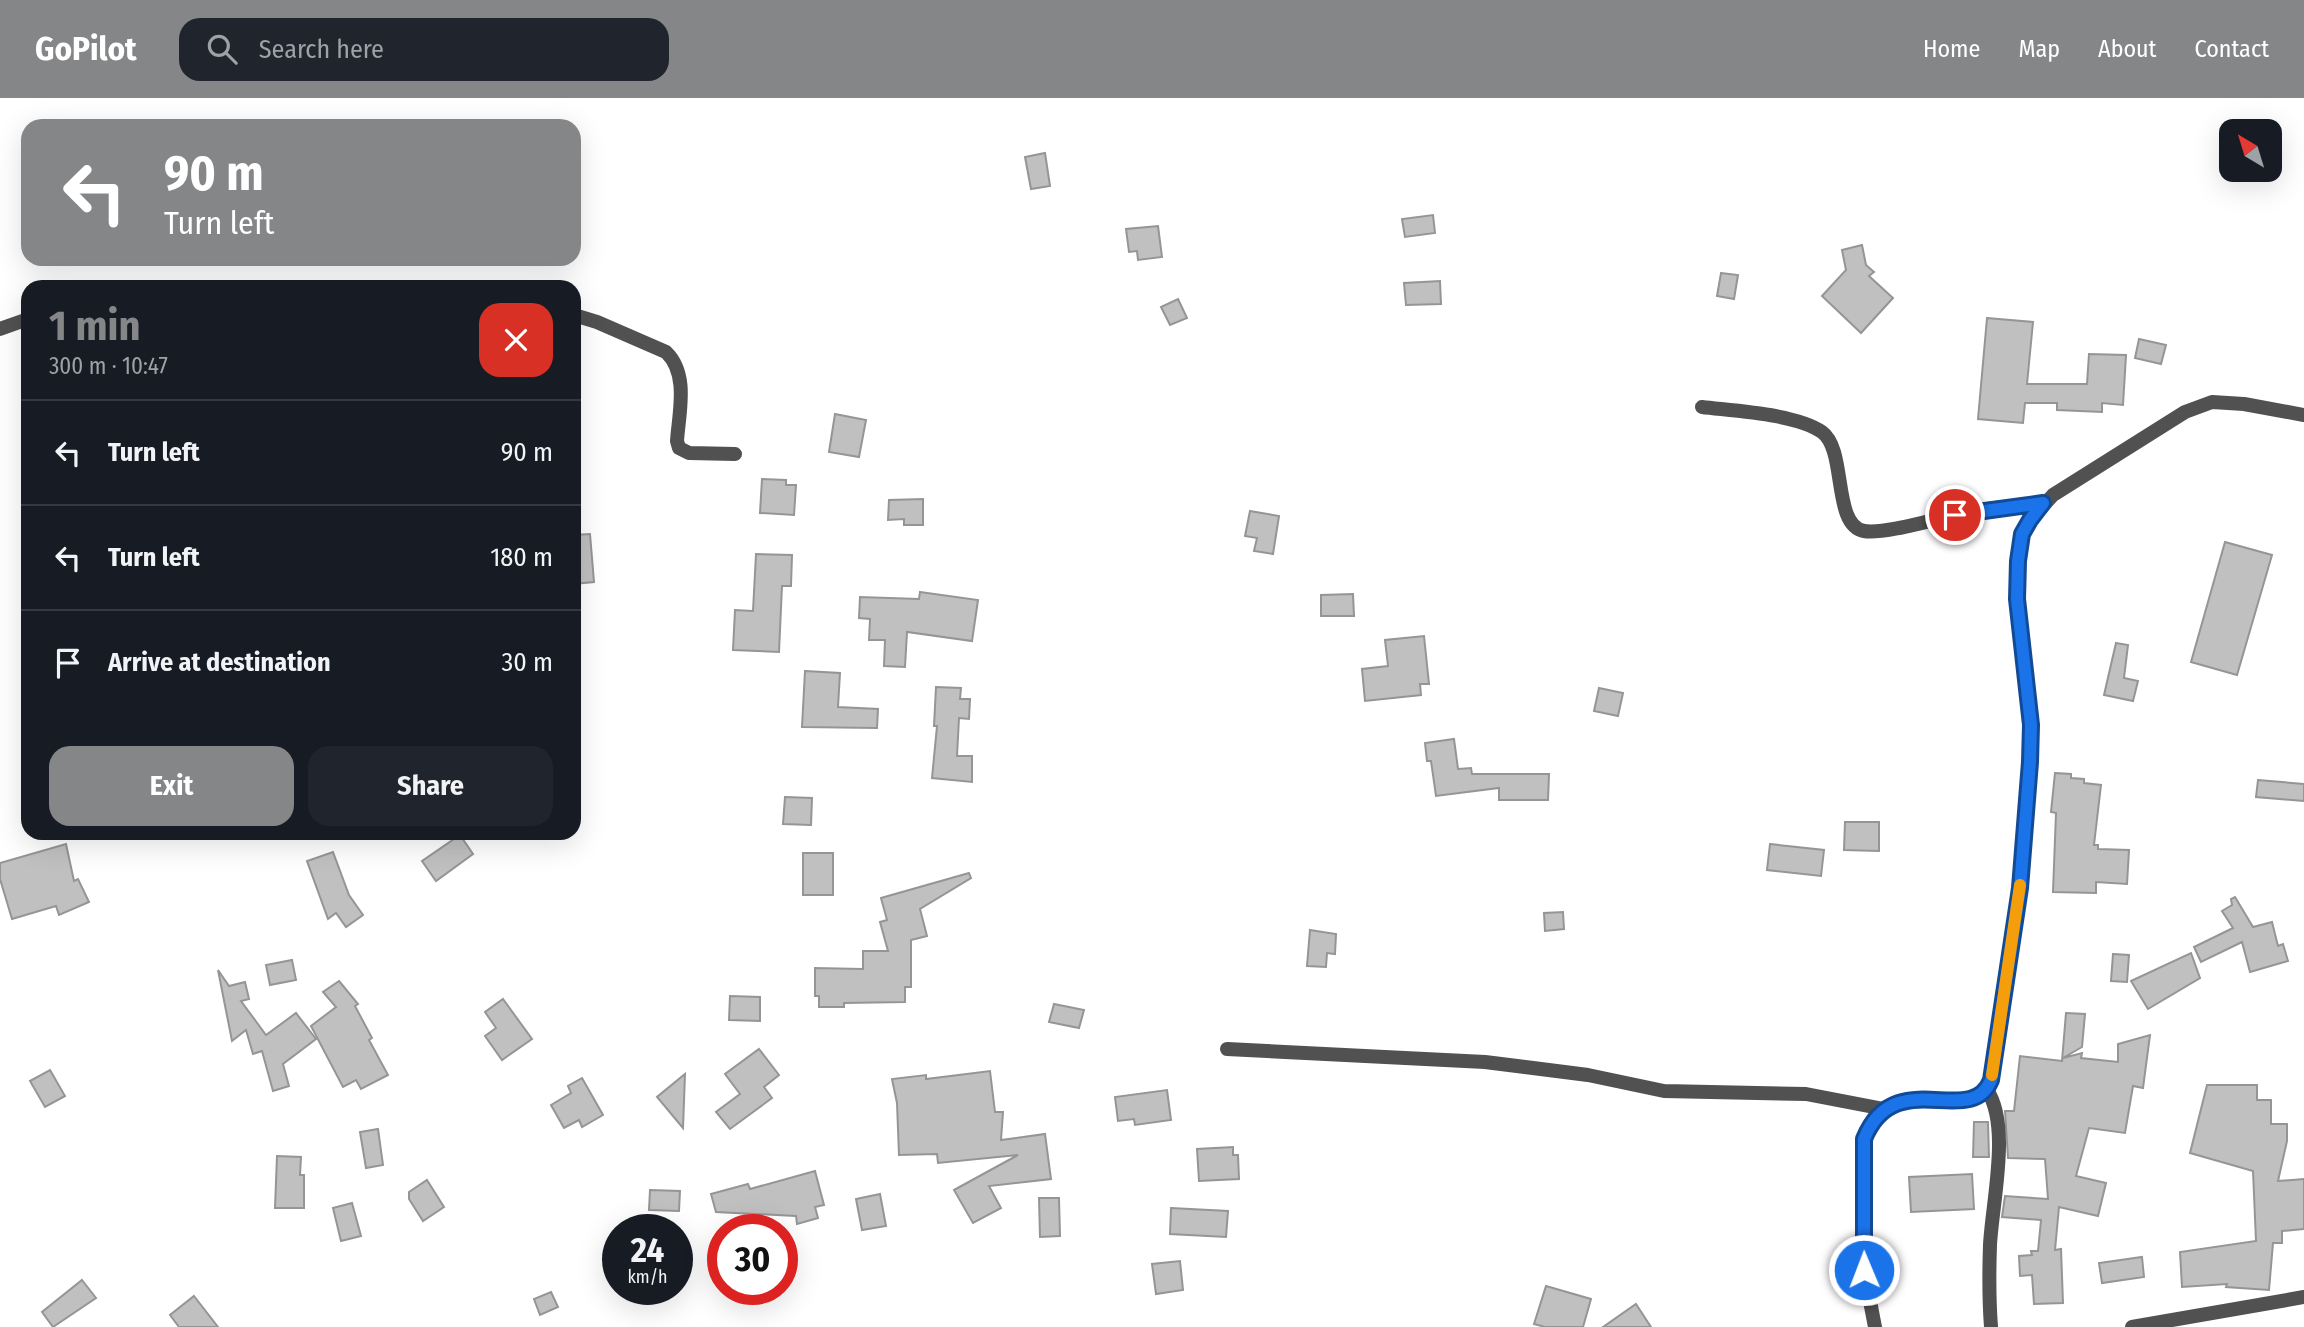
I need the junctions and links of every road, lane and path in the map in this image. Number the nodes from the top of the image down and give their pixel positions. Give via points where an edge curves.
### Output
1 (581, 317) edge
2 (21, 322) edge
3 (0, 329) edge
4 (1702, 407) dead end
5 (2304, 415) edge
6 (735, 454) dead end
7 (2043, 503) junction
8 (1227, 1049) dead end
9 (1987, 1090) junction
10 (1884, 1109) junction
11 (2304, 1297) edge
12 (1875, 1327) edge
13 (1991, 1327) edge
14 (2132, 1327) edge

1 - 6 street via 674,359 681,396 679,448 689,453
2 - 3 street
4 - 7 street via 1766,415 1825,434 1833,449 1847,514 1862,531
5 - 7 street via 2212,402 2161,425
7 - 9 street via 2022,534 2018,561 2030,762 2020,888
8 - 10 street via 1485,1062 1664,1090 1806,1094
9 - 10 street via 1969,1100 1915,1099
9 - 13 street via 1998,1132 1990,1243
10 - 12 street via 1870,1123 1862,1153 1864,1270
11 - 14 street

